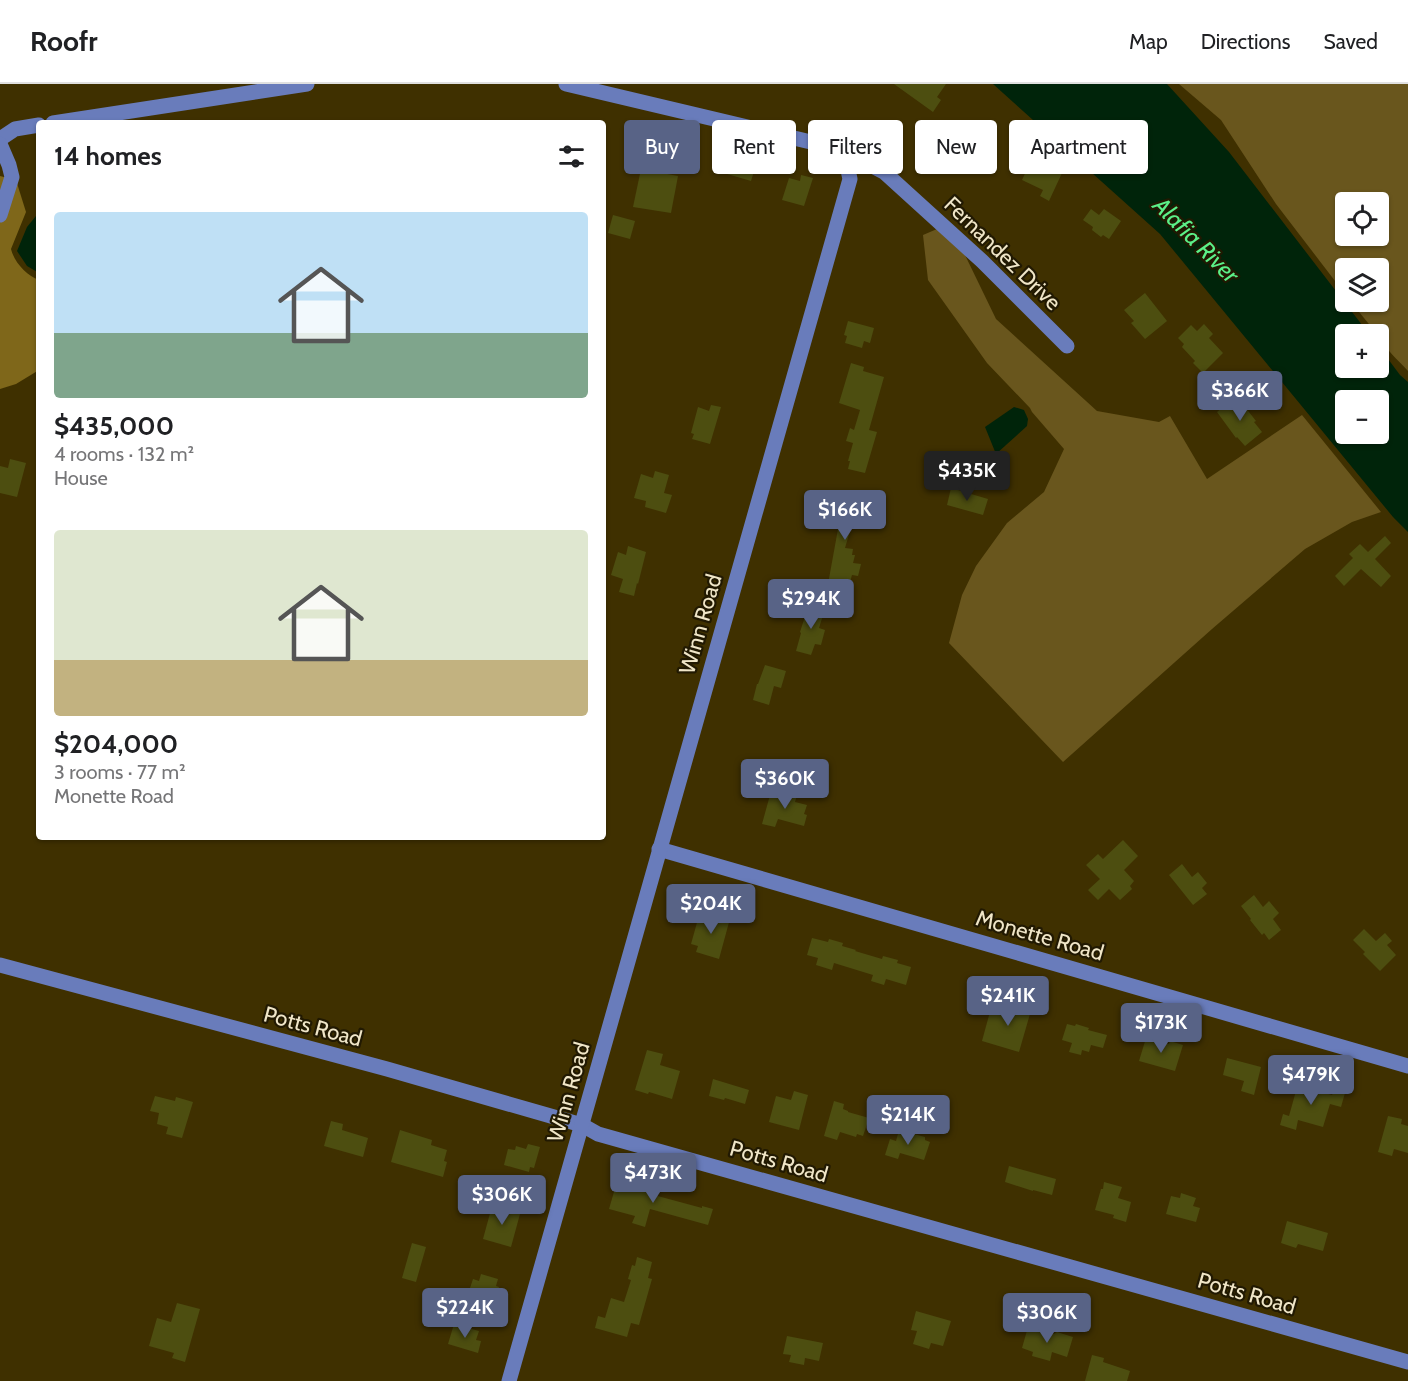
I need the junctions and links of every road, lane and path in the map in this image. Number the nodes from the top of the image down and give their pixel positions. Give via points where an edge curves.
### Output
1 (307, 84) edge
2 (566, 84) edge
3 (72, 120) edge
4 (36, 126) edge
5 (0, 138) edge
6 (808, 141) edge
7 (0, 144) edge
8 (849, 174) edge
9 (886, 174) edge
10 (0, 215) edge
11 (1067, 346) dead end
12 (659, 849) junction
13 (0, 965) edge
14 (1408, 1065) edge
15 (582, 1125) junction
16 (1408, 1362) edge
17 (509, 1381) edge

1 - 3 street
2 - 6 street
4 - 5 street via 15,129
7 - 10 street via 12,177
8 - 12 street, Winn Road
9 - 11 street, Fernandez Drive
12 - 14 street, Monette Road
12 - 15 street, Winn Road
13 - 15 street, Potts Road
15 - 16 street, Potts Road via 598,1134
15 - 17 street, Winn Road

